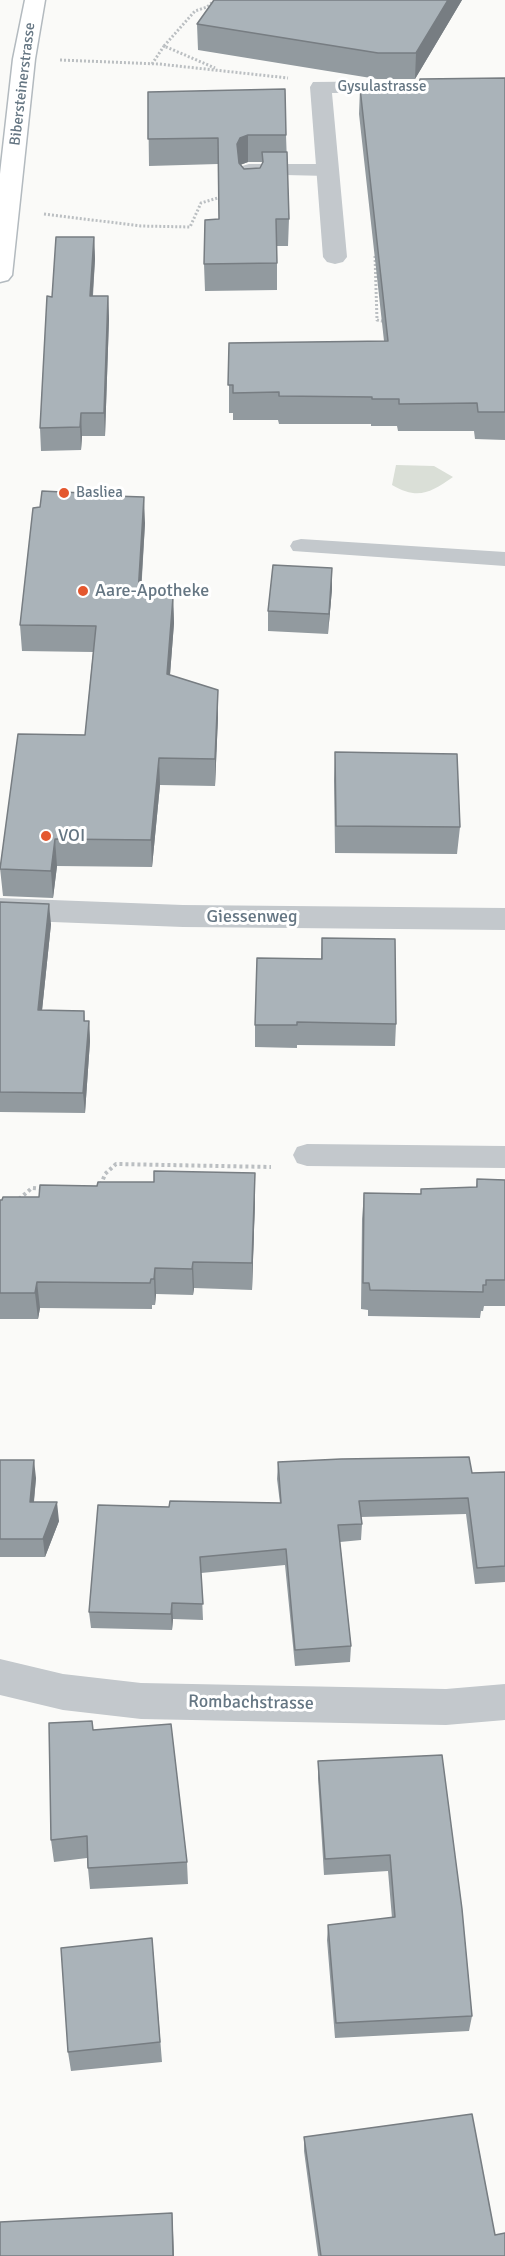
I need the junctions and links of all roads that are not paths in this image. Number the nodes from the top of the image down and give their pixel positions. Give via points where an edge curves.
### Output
1 (35, 0) edge
2 (505, 86) edge
3 (6, 163) edge
4 (328, 170) junction
5 (250, 189) edge
6 (335, 256) dead end
7 (0, 275) edge
8 (301, 546) dead end
9 (505, 559) edge
10 (0, 909) edge
11 (505, 919) edge
12 (307, 1155) road end
13 (505, 1156) edge
14 (0, 1677) edge
15 (505, 1701) edge

1 - 3 main road, Bibersteinerstrasse
2 - 4 street, Gysulastrasse via 321,87
3 - 7 main road, Bibersteinerstrasse via 7,209
4 - 5 lane via 249,170
4 - 6 street, Gysulastrasse
8 - 9 lane
10 - 11 street, Giessenweg via 183,916
12 - 13 lane
14 - 15 street, Rombachstrasse via 63,1692 141,1701 446,1707

